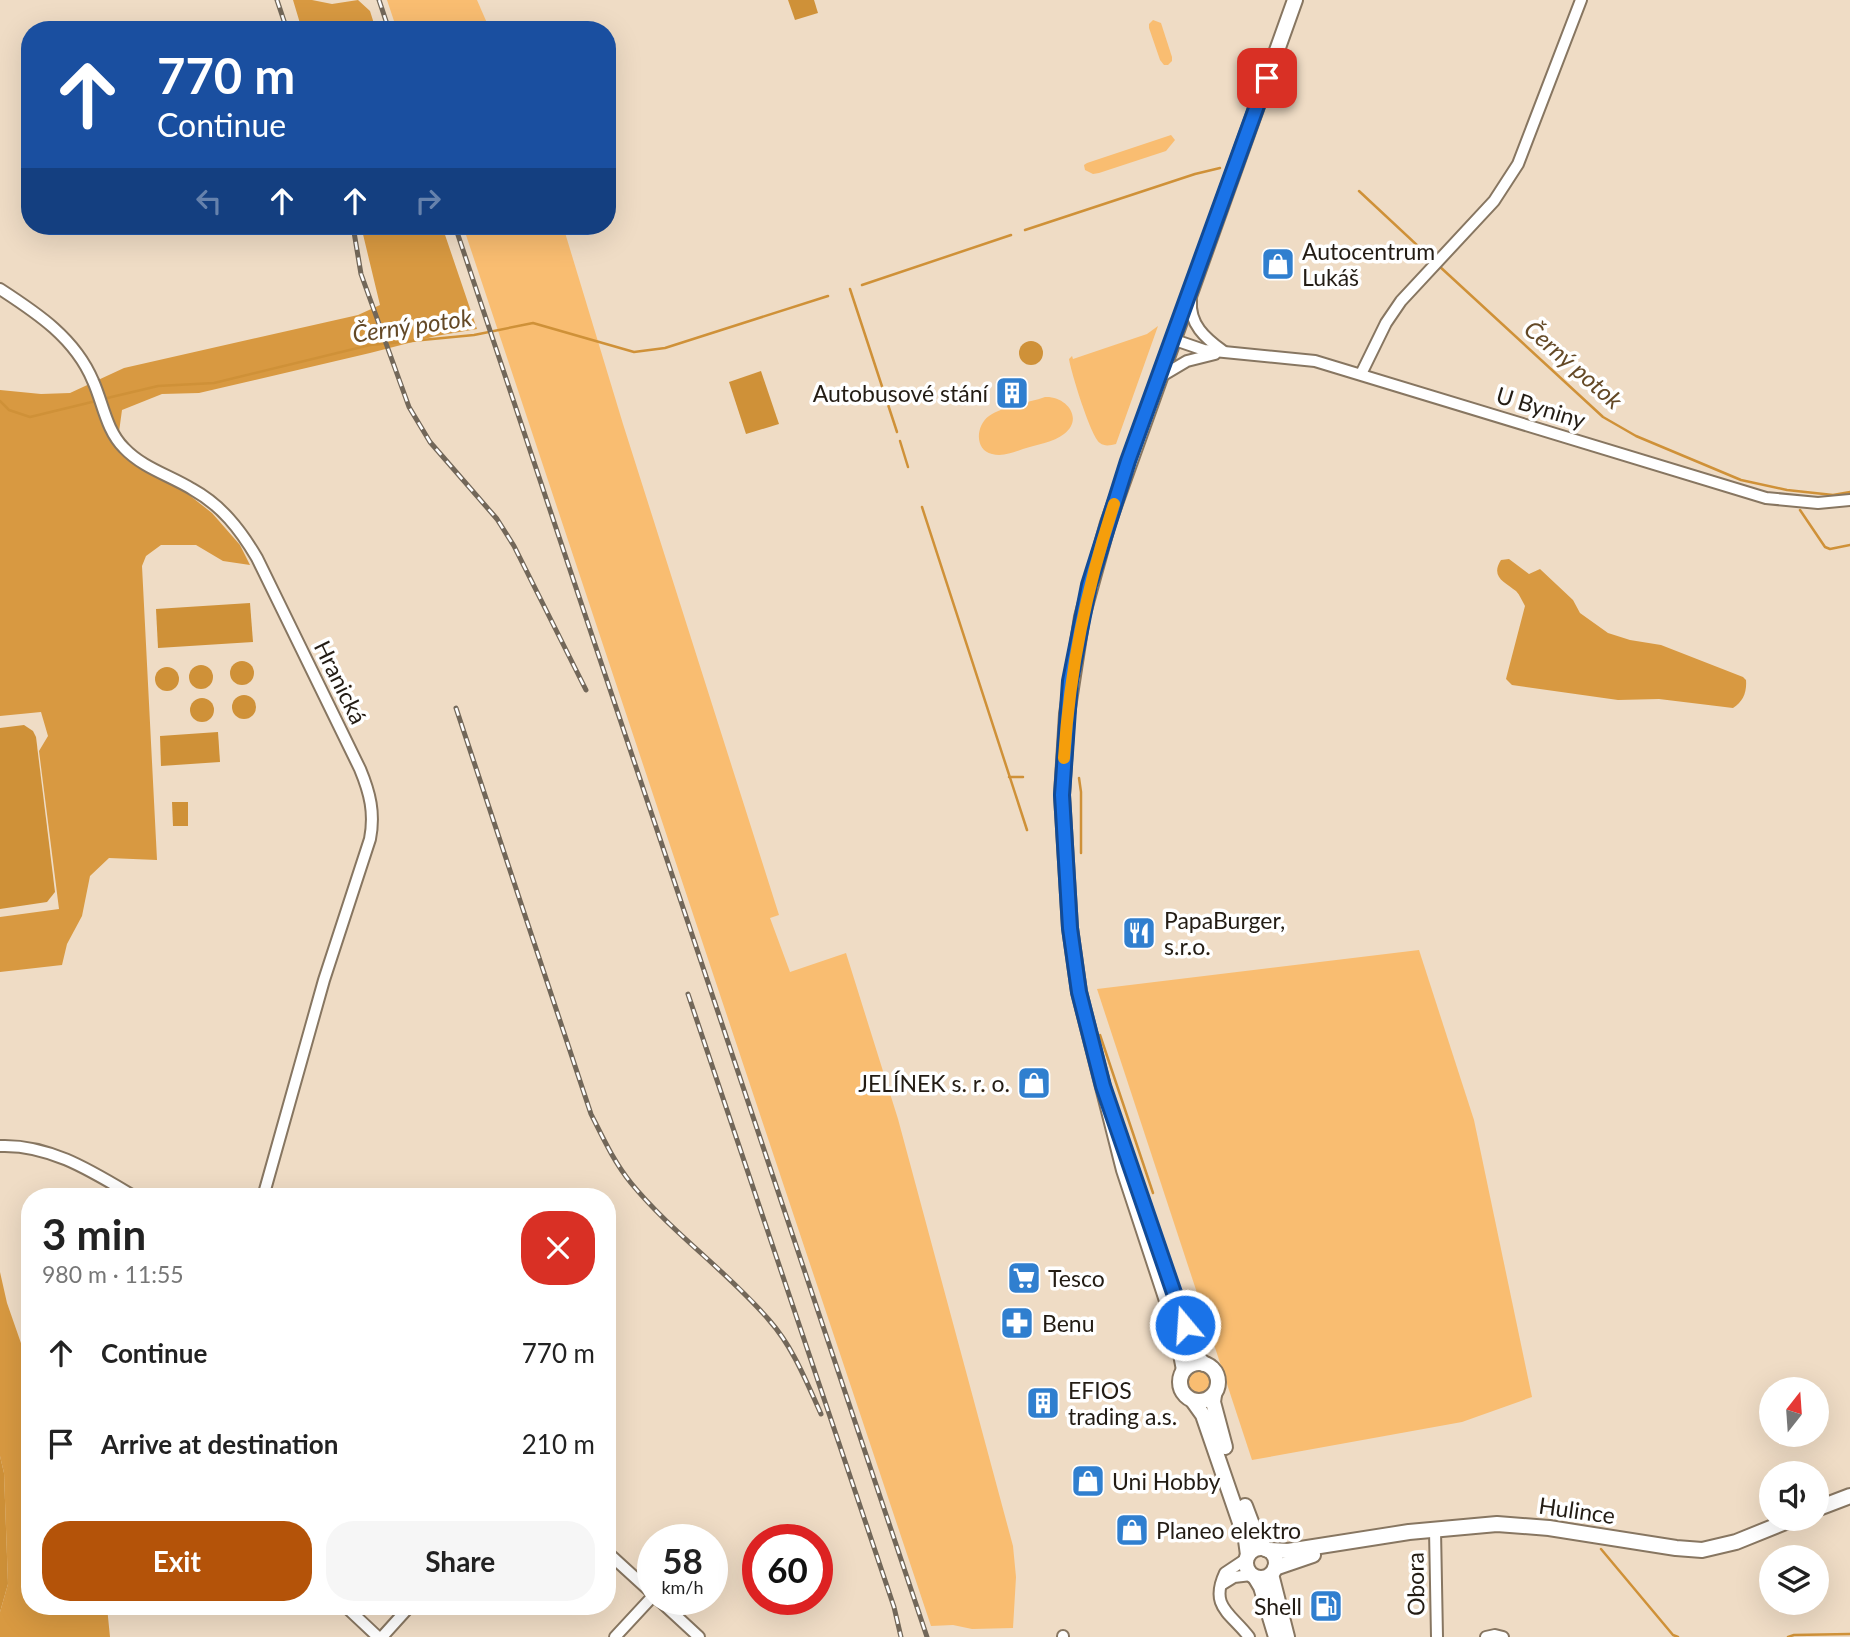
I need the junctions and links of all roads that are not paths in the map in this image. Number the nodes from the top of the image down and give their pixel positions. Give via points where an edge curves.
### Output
1 (1295, 0) edge
2 (1581, 0) edge
3 (0, 289) edge
4 (1191, 289) junction
5 (1172, 339) junction
6 (1225, 353) junction
7 (1361, 374) junction
8 (1158, 378) junction
9 (1850, 500) edge
10 (1103, 1086) junction
11 (0, 1146) edge
12 (118, 1188) edge
13 (266, 1188) edge
14 (1204, 1364) junction
15 (1184, 1370) junction
16 (1214, 1395) junction
17 (1193, 1401) junction
18 (1850, 1496) edge
19 (1829, 1504) edge
20 (1435, 1530) junction
21 (1763, 1531) edge
22 (1349, 1542) junction
23 (1267, 1550) junction
24 (1247, 1557) junction
25 (616, 1560) edge
26 (1273, 1571) junction
27 (1253, 1576) junction
28 (637, 1580) edge
29 (1221, 1585) junction
30 (637, 1613) edge
31 (355, 1615) edge
32 (401, 1615) edge
33 (675, 1615) edge
34 (380, 1637) edge
35 (615, 1637) edge
36 (699, 1637) edge
37 (1249, 1637) edge
38 (1276, 1637) edge
39 (1287, 1637) edge
40 (1437, 1637) edge
41 (1486, 1637) edge
42 (1503, 1637) edge

1 - 4 main road
2 - 7 street via 1518,164 1494,201 1401,302
3 - 13 street, Hranická via 66,338 84,363 117,439 135,459 206,498 246,538 370,795 370,839
4 - 5 main road
4 - 6 street via 1189,313 1209,342
5 - 6 street
5 - 8 main road
6 - 7 street, U Byniny via 1315,361
6 - 8 street via 1187,361
7 - 9 street, U Byniny via 1766,498 1818,503
8 - 10 main road via 1089,585 1067,714 1062,795 1070,928 1079,992
10 - 14 main road via 1185,1325
10 - 15 main road via 1124,1170 1176,1328
11 - 12 street via 58,1155
14 - 15 main road
14 - 16 main road via 1217,1377
15 - 17 main road via 1180,1388
16 - 17 main road
16 - 23 main road via 1219,1432 1250,1520
17 - 24 main road via 1203,1415 1246,1540
18 - 19 main road
20 - 21 main road, Hulince via 1532,1526 1676,1549 1736,1542
20 - 22 main road, Hulince
20 - 40 street, Obora
22 - 23 main road, Hulince
22 - 26 main road, Hulince
23 - 24 main road via 1257,1548
23 - 26 main road via 1275,1558
24 - 27 main road via 1246,1568
24 - 29 street via 1228,1569
25 - 28 street
26 - 27 main road via 1263,1578
26 - 39 main road
27 - 29 street via 1234,1577
27 - 38 main road via 1261,1587
29 - 37 street via 1222,1606
30 - 35 street
31 - 34 street
32 - 34 street
33 - 36 street
41 - 42 street

